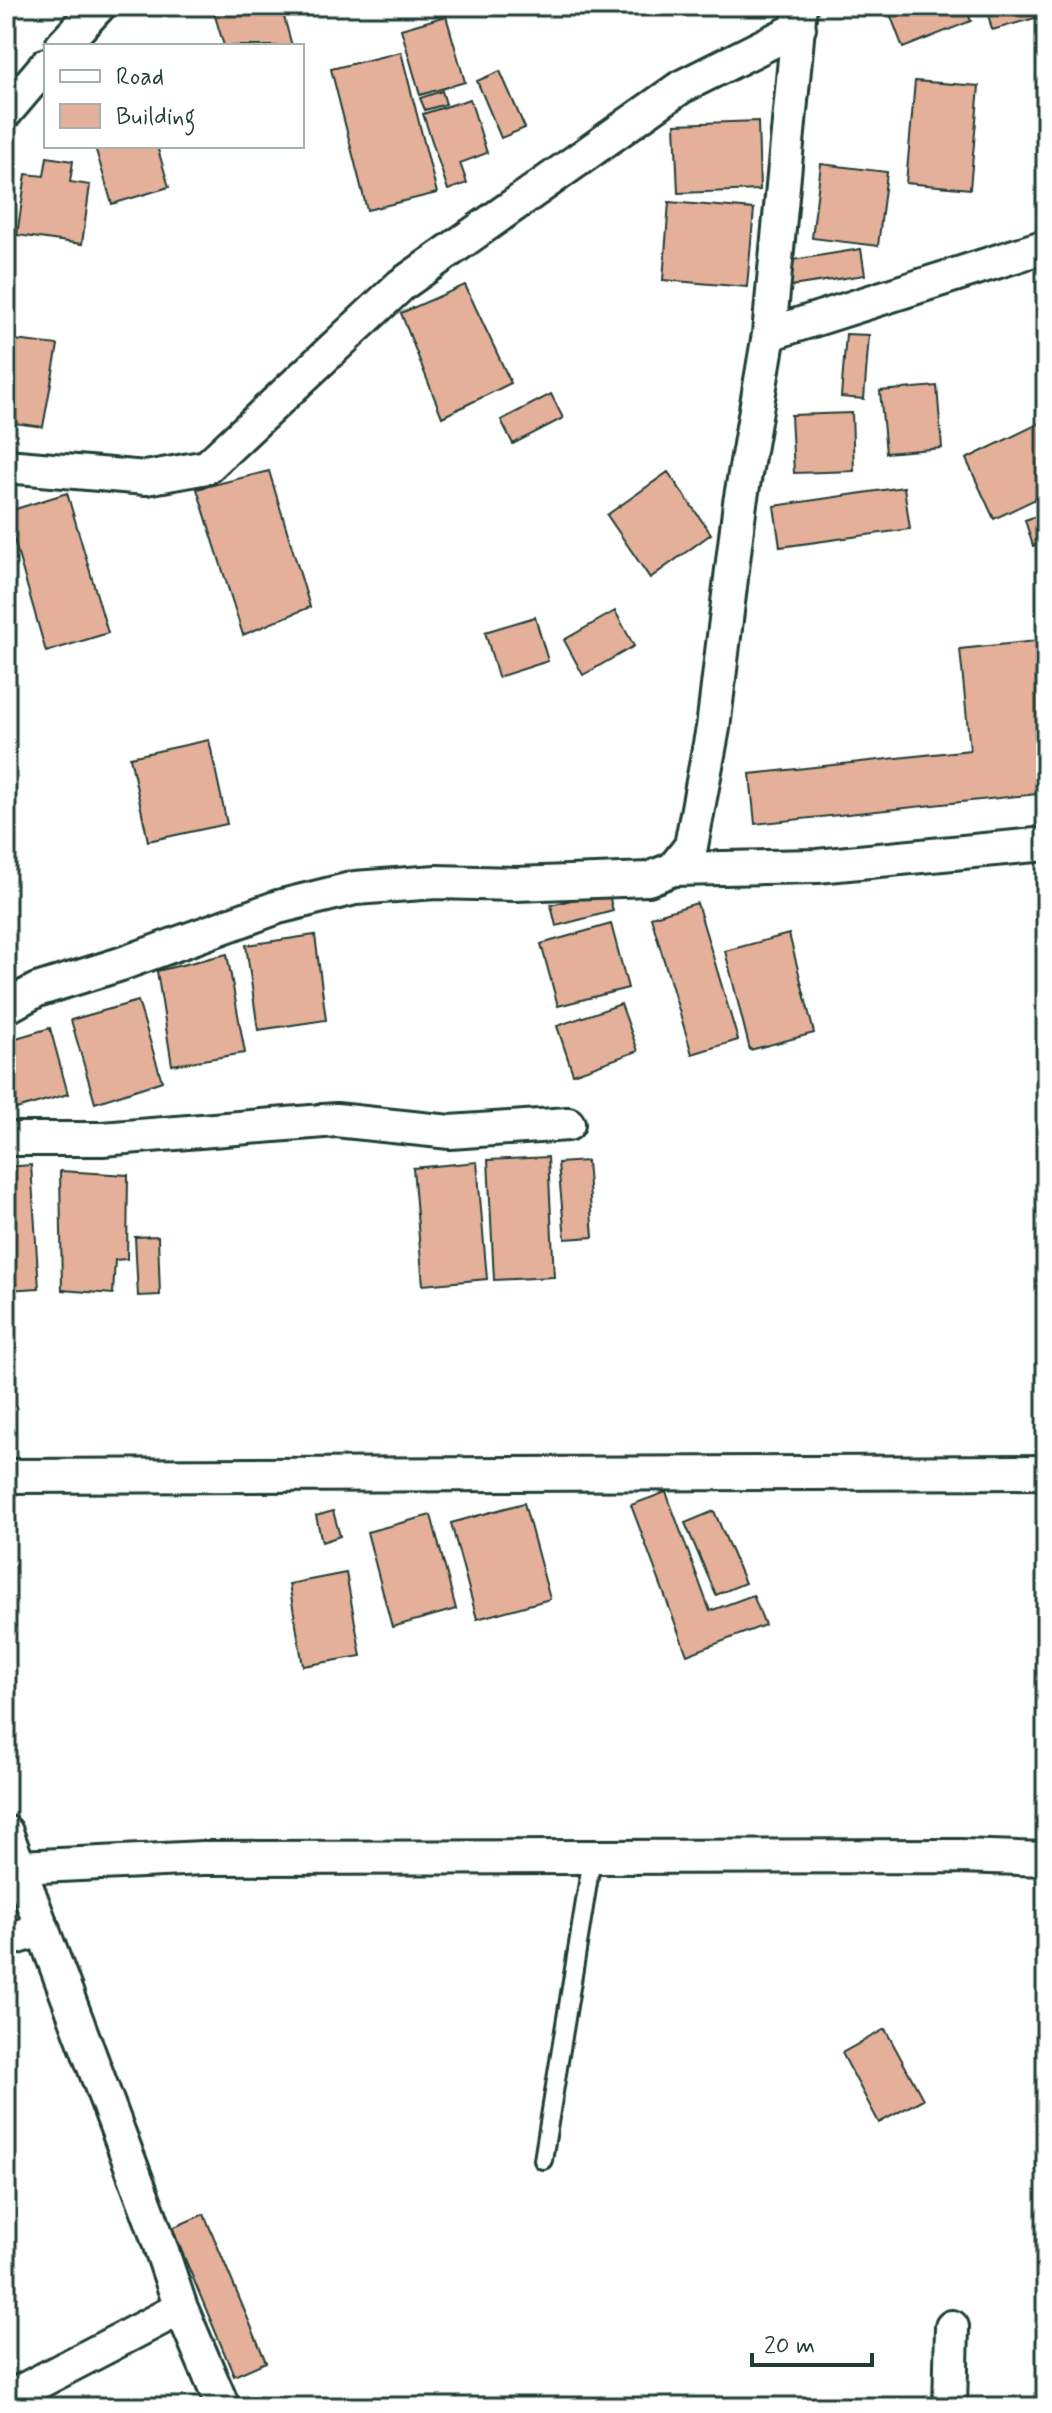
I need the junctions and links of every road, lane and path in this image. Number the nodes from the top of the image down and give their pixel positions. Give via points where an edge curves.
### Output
1 (99, 6) edge
2 (800, 17) edge
3 (64, 44) edge
4 (44, 67) edge
5 (6, 112) edge
6 (1046, 246) edge
7 (769, 334) junction
8 (6, 466) edge
9 (1046, 844) edge
10 (673, 869) junction
11 (6, 1007) edge
12 (568, 1124) dead end
13 (6, 1139) edge
14 (1046, 1472) edge
15 (6, 1476) edge
16 (6, 1832) edge
17 (592, 1858) junction
18 (1046, 1859) edge
19 (19, 1867) junction
20 (43, 1929) junction
21 (6, 1941) edge
22 (543, 2160) dead end
23 (181, 2308) junction
24 (952, 2327) dead end
25 (6, 2399) edge
26 (223, 2407) edge
27 (950, 2407) edge

1 - 3 street
2 - 7 street
2 - 8 street via 681,87 401,285 207,467 146,478
4 - 5 street
6 - 7 street
7 - 10 street via 740,503 713,728 691,846
9 - 10 street via 817,866
10 - 11 street via 648,879 355,888 278,907 37,990
12 - 13 street via 450,1132 336,1120 102,1139
14 - 15 street
16 - 19 street
17 - 18 street
17 - 19 street via 203,1858
17 - 22 lane
19 - 20 street
20 - 21 street
20 - 23 street
23 - 25 street
23 - 26 street
24 - 27 street

